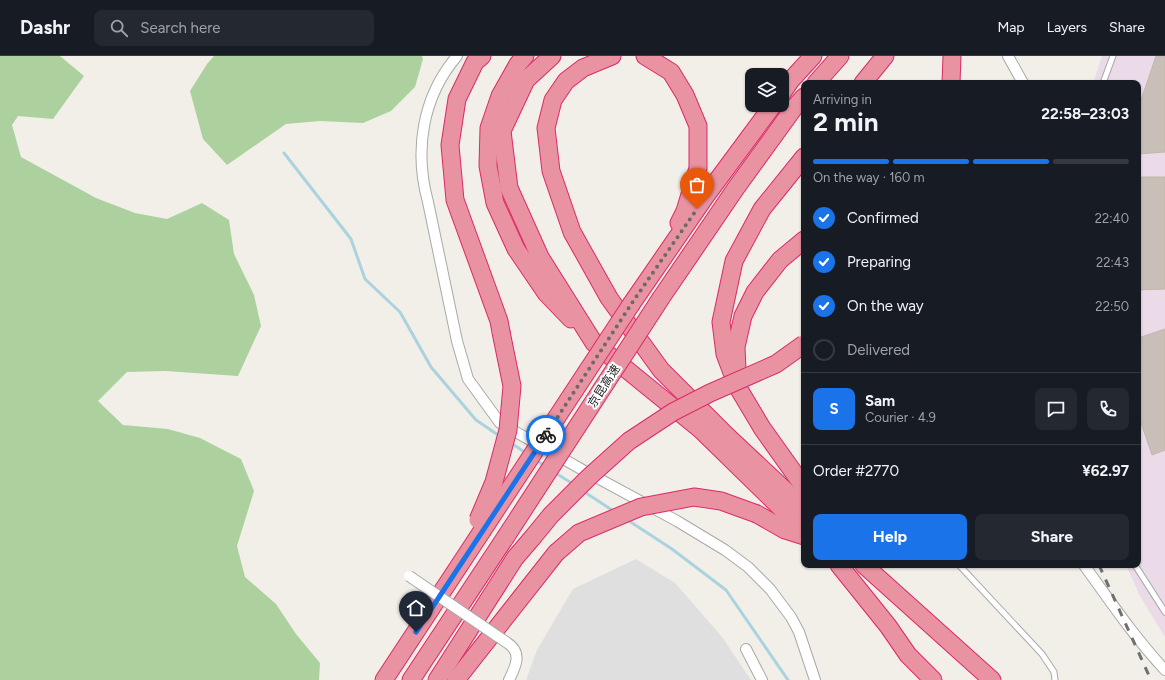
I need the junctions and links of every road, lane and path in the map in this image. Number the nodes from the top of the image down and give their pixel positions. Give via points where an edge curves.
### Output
1 (457, 56) edge
2 (482, 56) edge
3 (526, 56) edge
4 (552, 56) edge
5 (612, 56) edge
6 (645, 56) edge
7 (813, 56) edge
8 (840, 56) edge
9 (884, 56) edge
10 (1008, 56) edge
11 (1113, 56) edge
12 (952, 58) edge
13 (819, 80) edge
14 (865, 80) edge
15 (944, 80) edge
16 (951, 80) edge
17 (1020, 80) edge
18 (1104, 80) edge
19 (789, 83) edge
20 (801, 100) edge
21 (768, 112) edge
22 (801, 161) edge
23 (801, 242) edge
24 (665, 256) junction
25 (594, 343) junction
26 (801, 346) edge
27 (737, 386) junction
28 (801, 483) edge
29 (801, 505) edge
30 (480, 525) junction
31 (801, 526) edge
32 (801, 535) edge
33 (841, 568) edge
34 (868, 568) edge
35 (962, 568) edge
36 (1086, 568) edge
37 (1137, 568) edge
38 (409, 576) dead end
39 (1165, 612) edge
40 (746, 649) dead end
41 (1165, 670) edge
42 (384, 680) edge
43 (411, 680) edge
44 (437, 680) edge
45 (456, 680) edge
46 (510, 680) edge
47 (762, 680) edge
48 (815, 680) edge
49 (933, 680) edge
50 (992, 680) edge
51 (1054, 680) edge

1 - 48 street via 440,80 429,104 422,132 421,160 457,341 468,379 500,423 677,521 748,567 770,589 800,632
2 - 30 highway, bridge via 475,62 456,100 450,145 455,200 499,321 512,386 508,430
3 - 25 highway via 518,64 500,96 489,128 488,166 495,203 516,249 546,293
4 - 25 highway via 526,80 502,131 509,188 540,257
5 - 29 highway via 584,68 566,81 553,100 546,128 551,171 572,232 608,298 661,370
6 - 24 highway via 671,72 685,95 698,126 698,168 685,211
7 - 19 highway
8 - 13 highway
9 - 14 highway
10 - 17 street
11 - 18 lane
12 - 15 highway
12 - 16 highway
20 - 43 highway, 京昆高速, bridge via 736,188 661,298
21 - 24 highway, 京昆高速
22 - 27 highway via 762,209 734,261 722,322 724,354
23 - 27 highway via 780,260 755,292 743,316 736,347
24 - 30 highway, 京昆高速, bridge
25 - 31 highway via 701,430
26 - 44 highway, bridge via 776,364 710,392 673,412 630,440 562,504 515,558
27 - 28 highway via 762,428
30 - 42 highway, 京昆高速 via 455,572
32 - 45 highway, bridge via 785,530 757,514 721,502 694,497 641,507 578,533 556,553
33 - 49 highway via 908,655
34 - 50 highway
35 - 51 lane via 1042,654 1054,672
36 - 41 street via 1153,658
37 - 39 lane
38 - 46 street, bridge via 512,647 517,659
40 - 47 street

